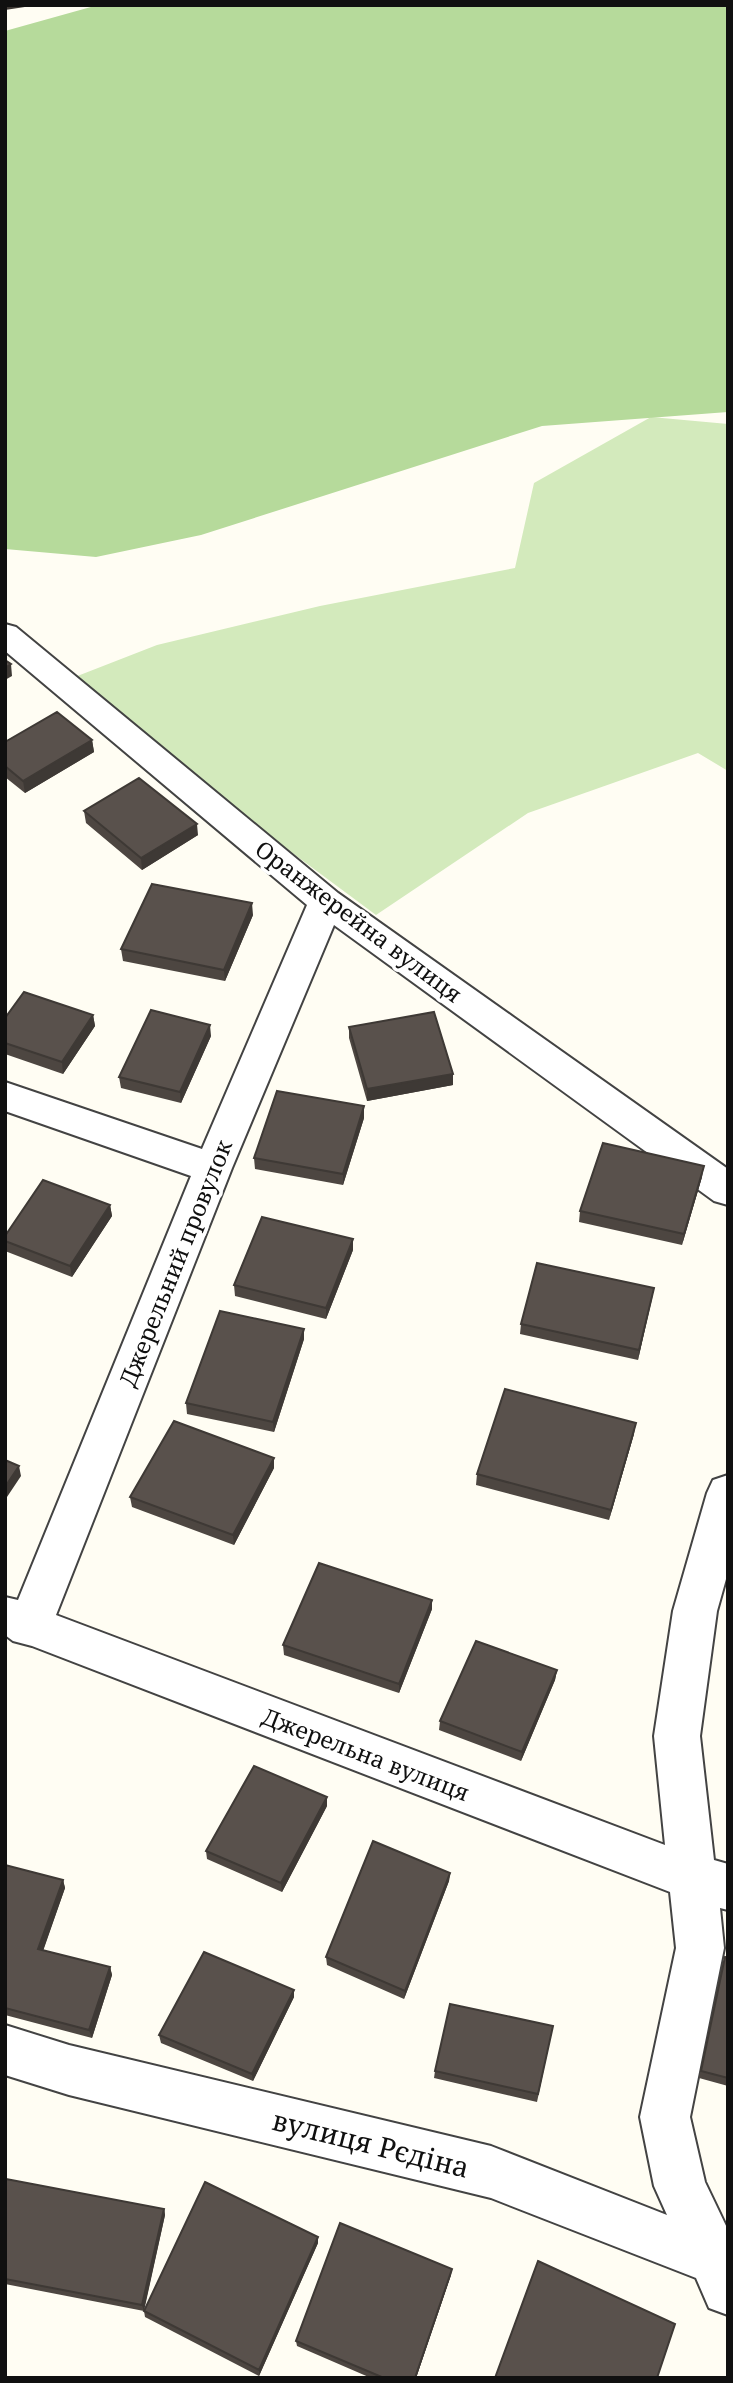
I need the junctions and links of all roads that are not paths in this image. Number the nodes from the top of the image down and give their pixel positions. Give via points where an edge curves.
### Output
1 (5, 634) edge
2 (326, 902) junction
3 (5, 1096) edge
4 (213, 1168) junction
5 (728, 1190) edge
6 (728, 1493) edge
7 (17, 1621) edge
8 (709, 1882) edge
9 (5, 2050) edge
10 (723, 2271) edge

1 - 2 street, Оранжерейна вулиця
2 - 4 street, Джерельний провулок
2 - 5 street, Оранжерейна вулиця
3 - 4 street
4 - 7 street, Джерельний провулок
6 - 8 street via 695,1611 677,1736
7 - 8 street, Джерельна вулиця
8 - 10 street via 665,2117 680,2186
9 - 10 street, вулиця Рєдіна via 69,2070 491,2172

